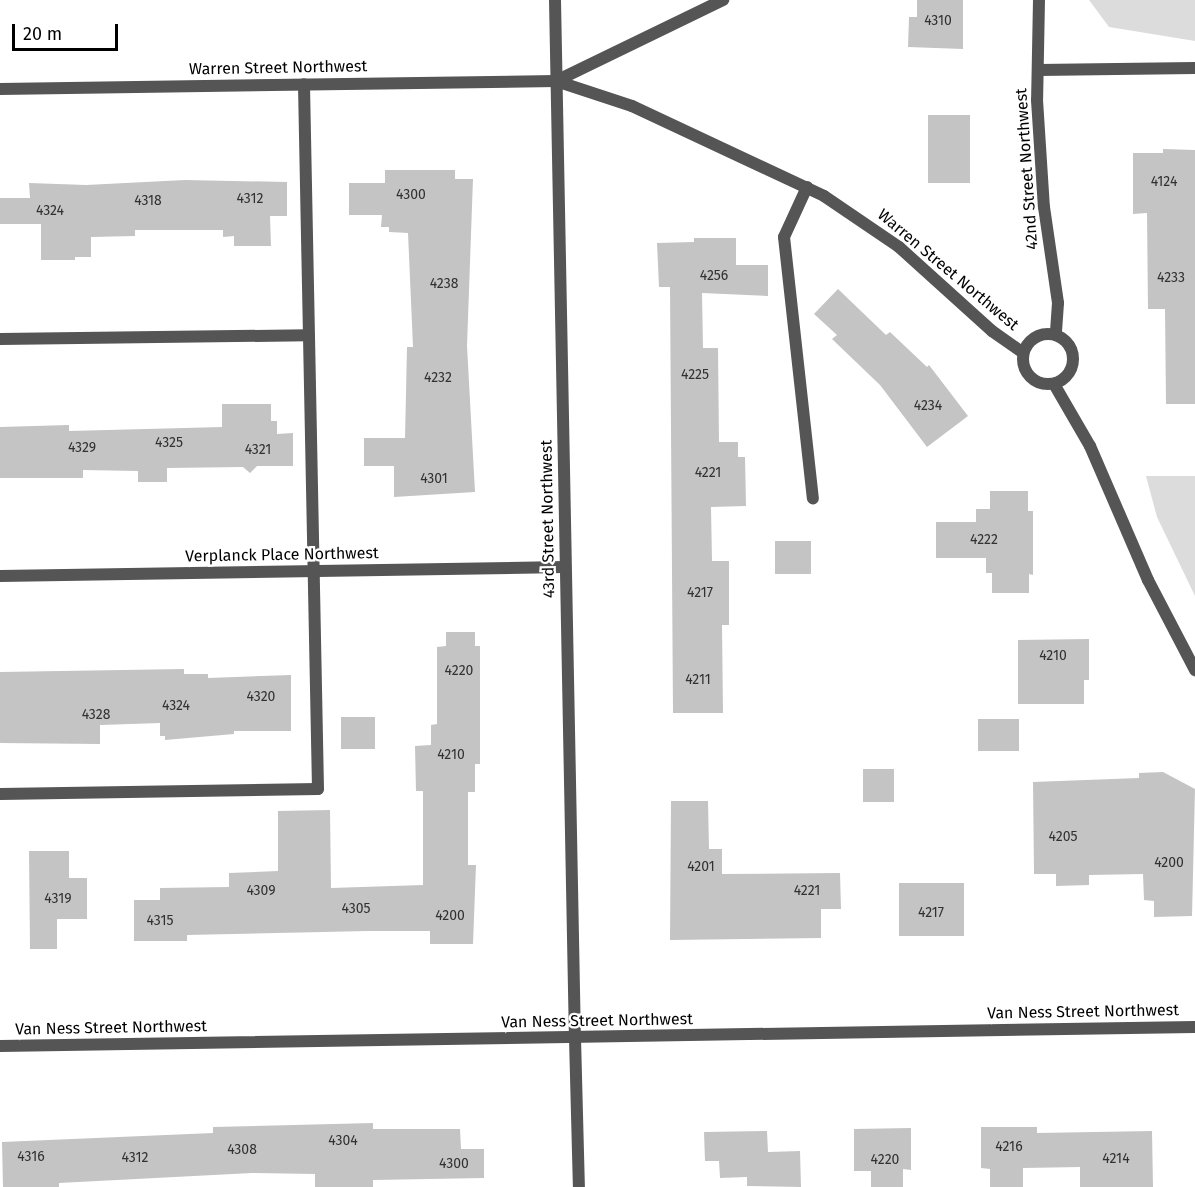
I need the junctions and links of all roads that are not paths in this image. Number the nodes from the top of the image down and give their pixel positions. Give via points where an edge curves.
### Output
1 (555, 0) edge
2 (723, 0) edge
3 (1039, 0) edge
4 (1195, 68) edge
5 (1038, 70) junction
6 (556, 81) junction
7 (304, 84) junction
8 (0, 89) edge
9 (807, 187) junction
10 (308, 335) junction
11 (1056, 335) junction
12 (0, 339) edge
13 (1023, 353) junction
14 (1054, 384) junction
15 (813, 498) dead end
16 (565, 567) junction
17 (315, 571) junction
18 (0, 576) edge
19 (1195, 670) edge
20 (0, 794) edge
21 (1195, 1027) edge
22 (575, 1038) junction
23 (0, 1046) edge
24 (579, 1187) edge

1 - 6 street, 43rd Street Northwest
2 - 6 street, Warren Street Northwest
3 - 5 street, 42nd Street Northwest
4 - 5 street
5 - 11 street, 42nd Street Northwest via 1044,207 1058,303
6 - 7 street, Warren Street Northwest
6 - 9 street, Warren Street Northwest via 632,106
6 - 16 street, 43rd Street Northwest
7 - 8 street, Warren Street Northwest
7 - 10 street
9 - 13 street, Warren Street Northwest via 899,247 992,331
9 - 15 street via 784,237
10 - 12 street
10 - 17 street
11 - 13 street via 1032,339
11 - 14 street via 1069,345 1073,362 1067,377
13 - 14 street via 1029,376 1043,384
14 - 19 street via 1090,446 1148,580
16 - 17 street, Verplanck Place Northwest
16 - 22 street, 43rd Street Northwest
17 - 18 street, Verplanck Place Northwest
17 - 20 street via 318,789
21 - 22 street, Van Ness Street Northwest
22 - 23 street, Van Ness Street Northwest
22 - 24 street, 43rd Street Northwest

